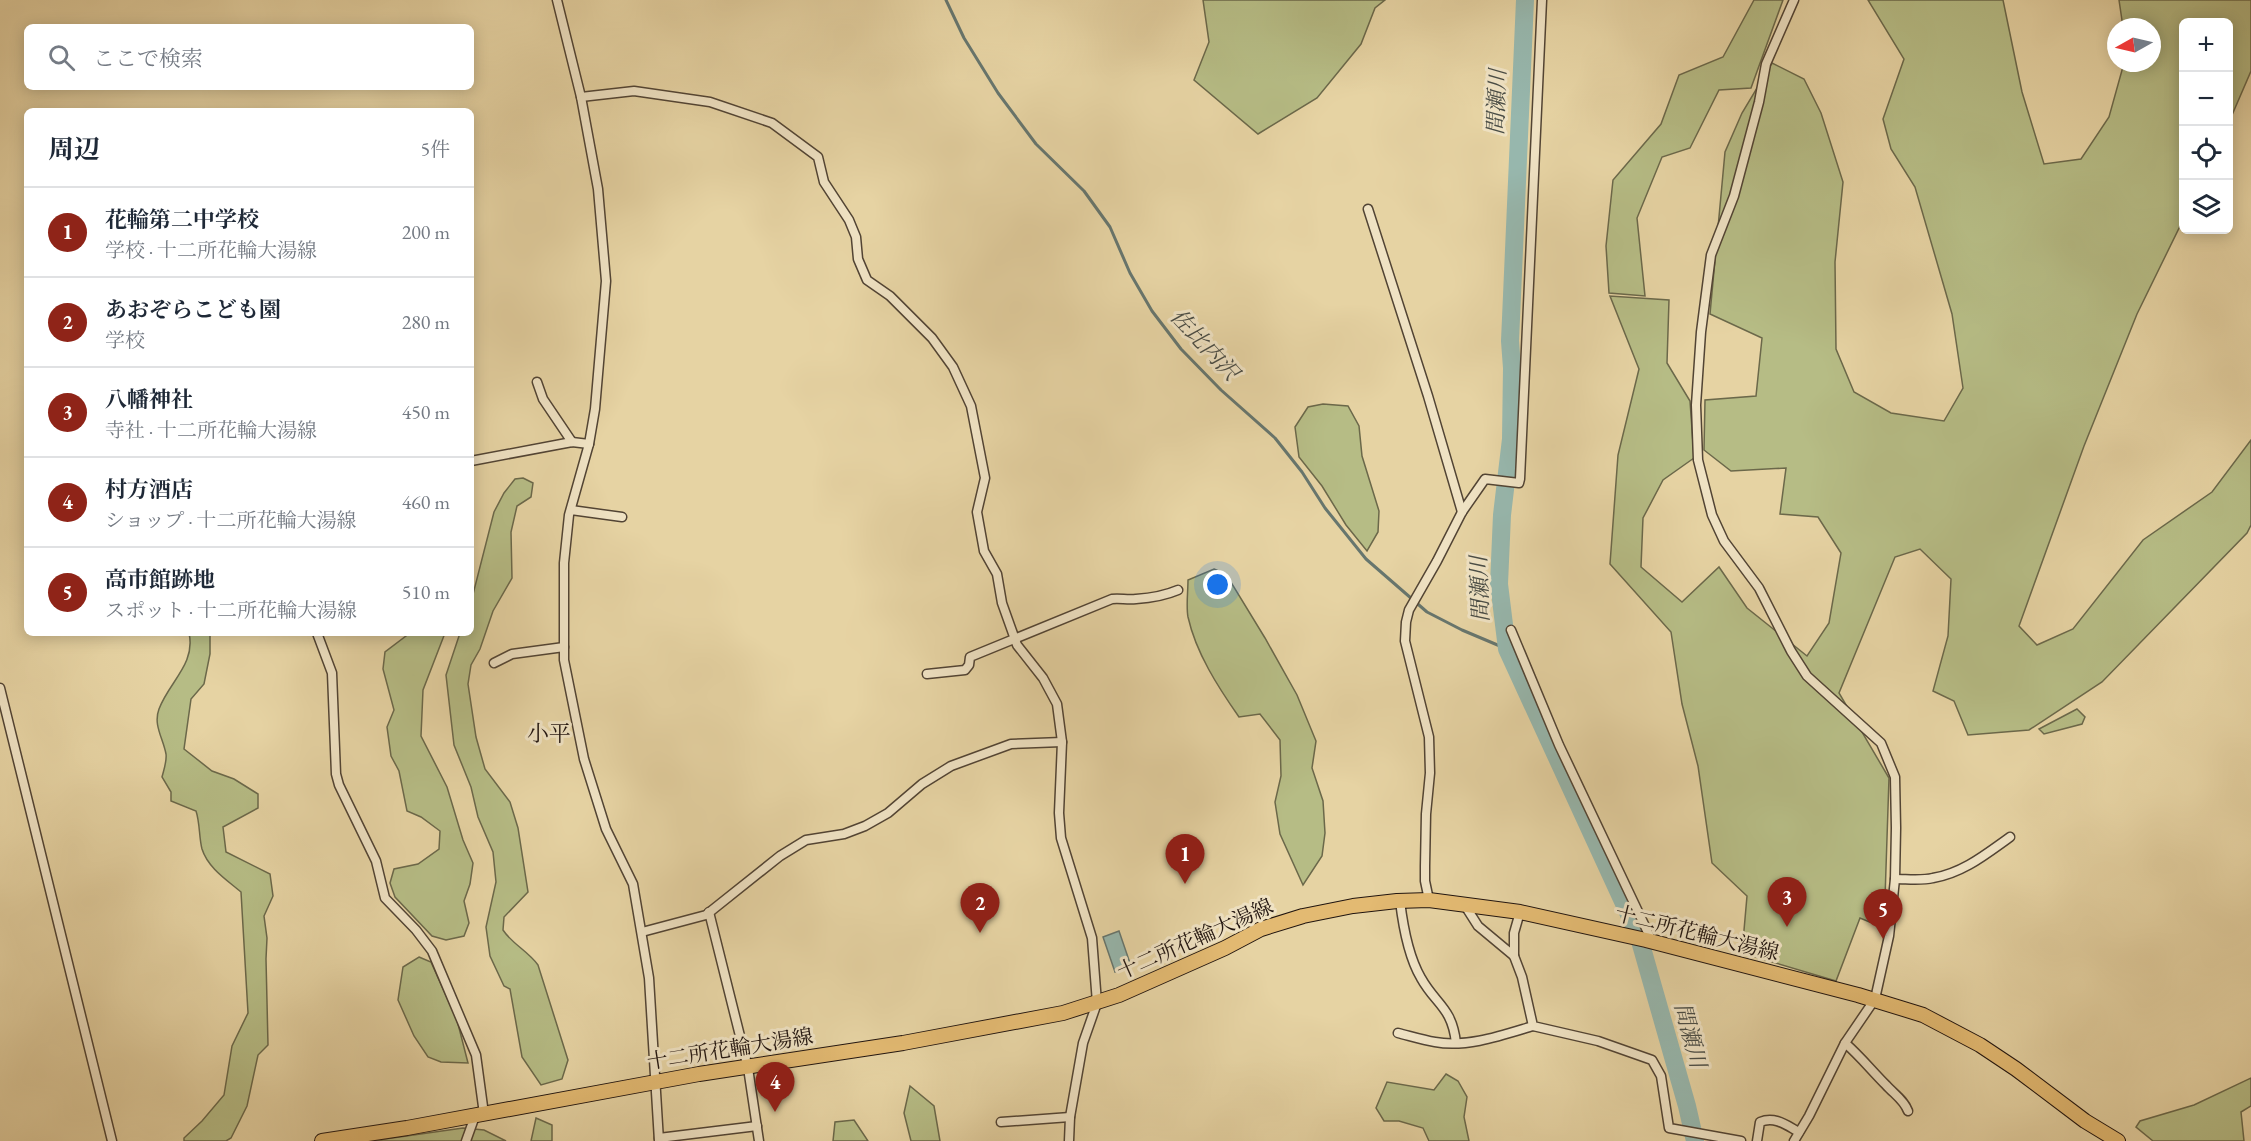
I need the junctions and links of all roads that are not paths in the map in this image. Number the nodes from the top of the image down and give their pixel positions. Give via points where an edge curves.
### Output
1 (557, 0) edge
2 (1542, 0) edge
3 (1794, 0) edge
4 (581, 97) junction
5 (1368, 209) dead end
6 (537, 382) dead end
7 (572, 441) junction
8 (589, 444) junction
9 (474, 460) edge
10 (571, 510) junction
11 (1462, 512) junction
12 (622, 517) dead end
13 (1178, 590) dead end
14 (1511, 630) dead end
15 (318, 636) edge
16 (1014, 639) junction
17 (564, 647) junction
18 (494, 663) dead end
19 (927, 674) dead end
20 (0, 688) edge
21 (1062, 742) junction
22 (2010, 837) dead end
23 (1895, 879) junction
24 (1429, 900) junction
25 (1400, 901) junction
26 (1464, 903) junction
27 (709, 912) junction
28 (1520, 912) junction
29 (642, 932) junction
30 (1649, 941) junction
31 (1514, 956) junction
32 (1875, 999) junction
33 (1097, 1003) junction
34 (1533, 1026) junction
35 (1398, 1033) dead end
36 (1456, 1043) junction
37 (1845, 1043) junction
38 (748, 1068) junction
39 (657, 1082) junction
40 (1908, 1111) dead end
41 (479, 1115) junction
42 (1070, 1117) junction
43 (1001, 1122) dead end
44 (757, 1126) junction
45 (1799, 1132) junction
46 (659, 1140) edge
47 (112, 1141) edge
48 (321, 1141) edge
49 (466, 1141) edge
50 (759, 1141) edge
51 (1069, 1141) edge
52 (1741, 1141) edge
53 (1757, 1141) edge
54 (1794, 1141) edge
55 (2118, 1141) edge

1 - 4 street
2 - 11 street via 1519,483 1485,479
3 - 23 street via 1766,64 1734,196 1711,255 1696,405 1698,460 1712,515 1724,541 1759,588 1807,676 1881,743 1895,777
4 - 8 street via 598,189 606,281
4 - 16 street via 634,91 710,102 772,123 818,157 824,182 856,237 858,259 867,280 890,296 932,338 952,367 970,406 985,478 977,512 980,531 984,551 997,574
5 - 11 street
6 - 7 street via 543,399
7 - 8 street
7 - 9 street
8 - 10 street
10 - 12 street
10 - 17 street via 564,563
11 - 24 street via 1408,610 1406,641 1429,738 1425,814 1425,881
13 - 16 street via 1164,596 1112,599
14 - 30 street
15 - 41 street via 332,673 339,785 376,861 385,898 432,951 448,986 476,1055
16 - 19 street via 970,657 965,670
16 - 21 street via 1057,704
17 - 18 street via 512,654
17 - 29 street via 584,759 606,829 633,884
20 - 47 street
21 - 27 street via 1011,744 951,766 865,826 807,840 780,856
21 - 33 street via 1061,838 1092,938
22 - 23 street via 1955,872 1932,879
23 - 32 street via 1889,936
24 - 25 main road, 十二所花輪大湯線
24 - 26 main road, 十二所花輪大湯線
25 - 33 main road, 十二所花輪大湯線 via 1303,916 1261,929
25 - 36 street via 1410,950 1421,978 1454,1025
26 - 28 main road, 十二所花輪大湯線
26 - 31 street via 1478,926
27 - 29 street
27 - 38 street
28 - 30 main road, 十二所花輪大湯線
28 - 31 street via 1514,933
29 - 39 street
30 - 32 main road, 十二所花輪大湯線
31 - 34 street
32 - 37 street
32 - 55 main road, 十二所花輪大湯線 via 1923,1015 1968,1039
33 - 38 main road, 十二所花輪大湯線
33 - 42 street via 1083,1043
34 - 36 street
34 - 52 street via 1598,1041 1652,1060 1661,1076 1669,1128
35 - 36 street via 1437,1043
37 - 40 street
37 - 45 street
38 - 39 main road, 十二所花輪大湯線
38 - 44 street
39 - 41 main road, 十二所花輪大湯線
39 - 46 street
41 - 48 main road, 十二所花輪大湯線
41 - 49 street
42 - 43 street
42 - 51 street
44 - 46 street
44 - 50 street
45 - 53 street via 1775,1119 1767,1119 1760,1122
45 - 54 street

